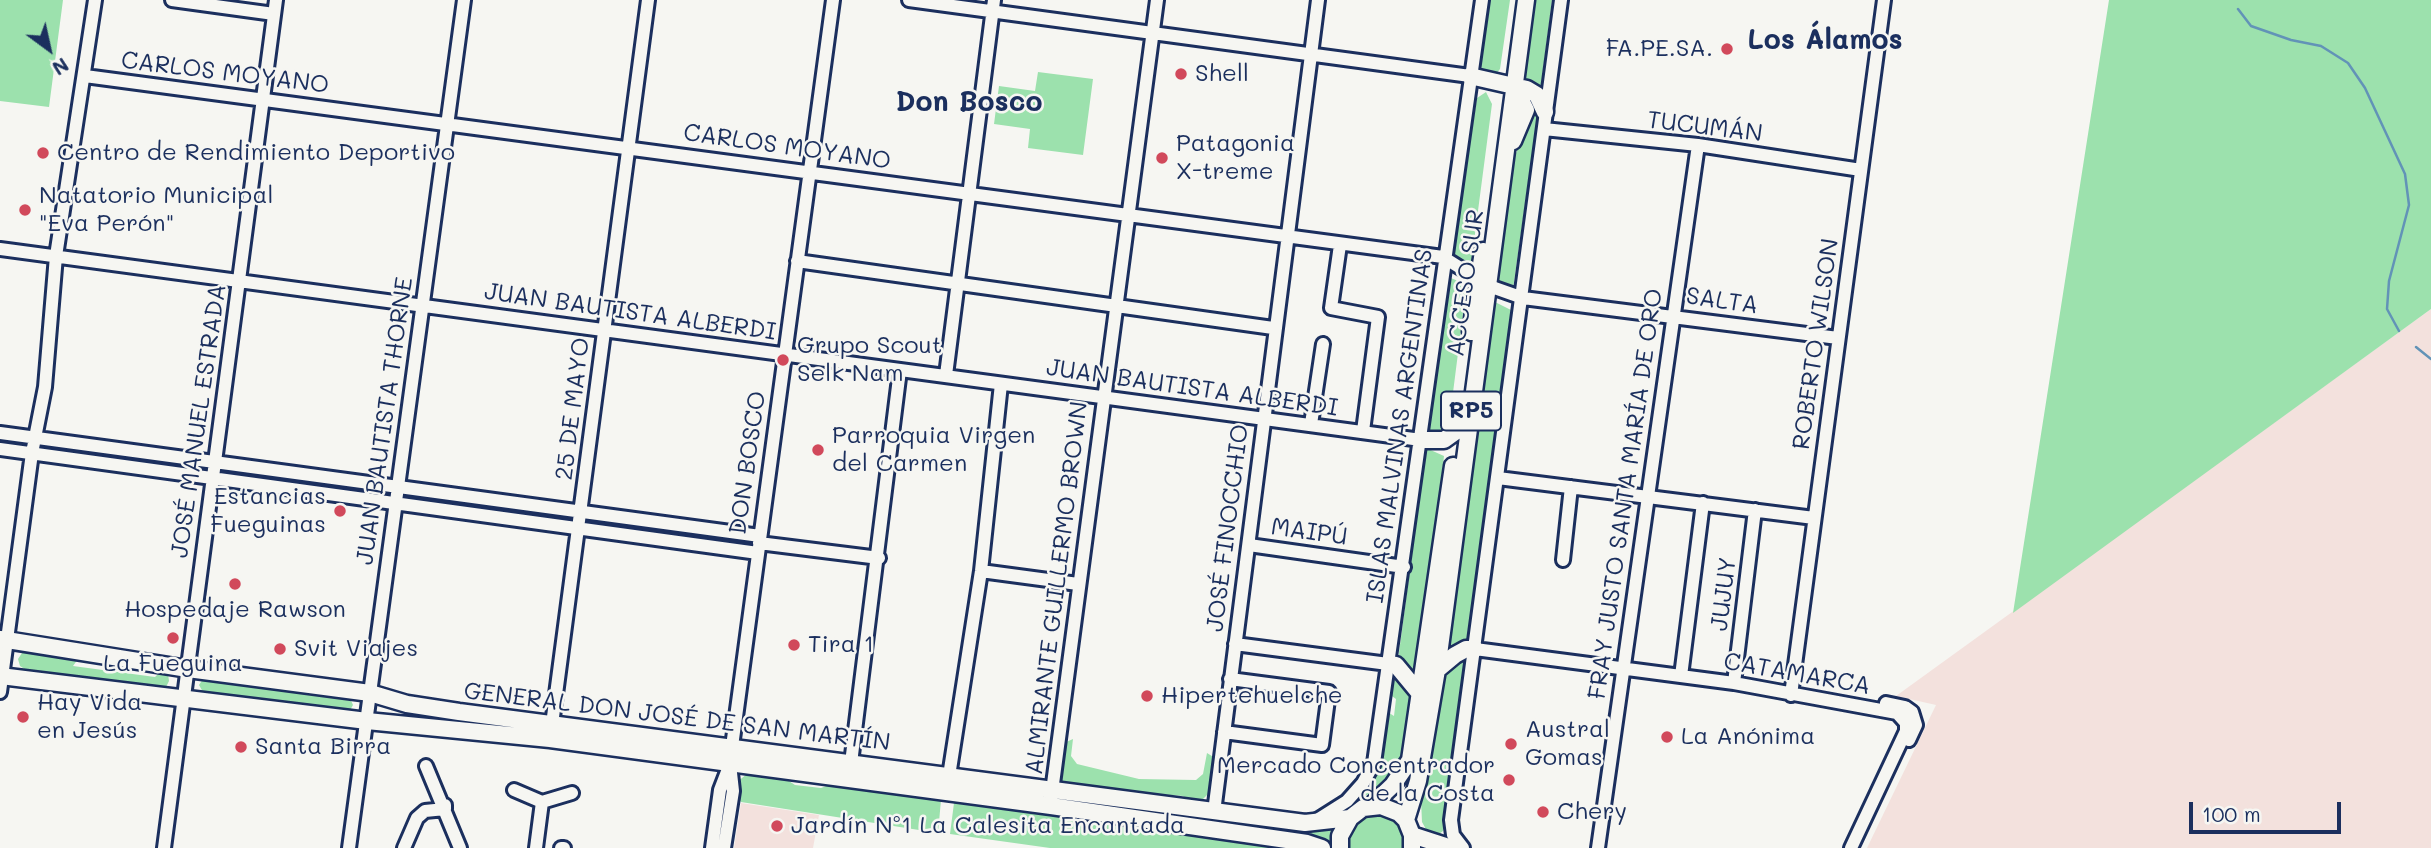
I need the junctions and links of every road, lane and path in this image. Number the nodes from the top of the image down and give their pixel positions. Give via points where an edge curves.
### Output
1 (95, 0) edge
2 (172, 0) edge
3 (464, 0) edge
4 (648, 0) edge
5 (833, 0) edge
6 (909, 0) edge
7 (1157, 0) edge
8 (1318, 0) edge
9 (1482, 0) edge
10 (1517, 0) edge
11 (1526, 0) edge
12 (1561, 0) edge
13 (1884, 0) edge
14 (993, 6) edge
15 (275, 7) edge
16 (1153, 31) junction
17 (1311, 53) junction
18 (85, 76) junction
19 (1471, 76) junction
20 (1510, 85) junction
21 (265, 99) junction
22 (1545, 112) junction
23 (448, 123) junction
24 (1544, 129) junction
25 (1698, 145) junction
26 (628, 147) junction
27 (1861, 170) junction
28 (809, 171) junction
29 (970, 193) junction
30 (1129, 215) junction
31 (1288, 238) junction
32 (1340, 245) junction
33 (0, 249) edge
34 (56, 256) junction
35 (1443, 257) junction
36 (797, 261) junction
37 (241, 281) junction
38 (1484, 281) junction
39 (957, 283) junction
40 (1523, 298) junction
41 (422, 303) junction
42 (1116, 304) junction
43 (1672, 315) junction
44 (1273, 328) junction
45 (604, 331) junction
46 (1838, 338) junction
47 (1323, 344) dead end
48 (784, 354) junction
49 (901, 370) junction
50 (946, 375) junction
51 (1001, 384) junction
52 (1103, 396) junction
53 (1263, 417) junction
54 (1311, 424) junction
55 (1458, 430) junction
56 (1363, 432) junction
57 (0, 433) edge
58 (34, 437) junction
59 (1421, 440) junction
60 (0, 449) edge
61 (32, 453) junction
62 (213, 462) junction
63 (1498, 478) junction
64 (210, 479) junction
65 (1571, 487) junction
66 (397, 488) junction
67 (1647, 495) junction
68 (395, 503) junction
69 (1703, 503) junction
70 (1755, 510) junction
71 (581, 511) junction
72 (1814, 518) junction
73 (578, 528) junction
74 (759, 544) junction
75 (1250, 545) junction
76 (879, 558) junction
77 (1563, 560) dead end
78 (1404, 567) junction
79 (981, 571) junction
80 (1078, 584) junction
81 (3, 639) edge
82 (1235, 644) junction
83 (1475, 649) junction
84 (1796, 657) junction
85 (1388, 664) junction
86 (188, 669) junction
87 (1622, 669) junction
88 (1437, 670) junction
89 (1681, 676) junction
90 (1230, 679) junction
91 (1, 682) edge
92 (1734, 683) junction
93 (370, 693) junction
94 (1420, 694) junction
95 (1791, 695) junction
96 (183, 698) junction
97 (1908, 715) junction
98 (367, 721) junction
99 (551, 731) junction
100 (1224, 732) junction
101 (731, 756) junction
102 (851, 763) junction
103 (426, 766) dead end
104 (949, 776) junction
105 (1052, 789) junction
106 (514, 790) dead end
107 (445, 791) dead end
108 (572, 793) dead end
109 (542, 802) junction
110 (1051, 806) junction
111 (1371, 806) junction
112 (445, 809) junction
113 (1214, 812) junction
114 (1350, 818) junction
115 (1306, 823) junction
116 (1410, 835) edge
117 (164, 848) edge
118 (349, 848) edge
119 (404, 848) edge
120 (460, 848) edge
121 (537, 848) edge
122 (712, 848) edge
123 (724, 848) edge
124 (1322, 848) edge
125 (1340, 848) edge
126 (1452, 848) edge
127 (1463, 848) edge
128 (1598, 848) edge
129 (1851, 848) edge
130 (1858, 848) edge

1 - 18 street
2 - 15 street
3 - 23 street, JUAN BAUTISTA THORNE
4 - 26 street, 25 DE MAYO
5 - 28 street, DON BOSCO
6 - 14 street
7 - 16 street, ALMIRANTE GUILLERMO BROWN
8 - 17 street, JOSÉ FINOCCHIO
9 - 19 street, ISLAS MALVINAS ARGENTINAS
10 - 20 main road, ACCESO SUR / RP5
11 - 20 main road, ACCESO SUR / RP5
12 - 22 street
13 - 27 street, ROBERTO WILSON
14 - 16 street
14 - 29 street
15 - 21 street, JOSÉ MANUEL ESTRADA
16 - 17 street
16 - 30 street, ALMIRANTE GUILLERMO BROWN
17 - 19 street
17 - 31 street, JOSÉ FINOCCHIO
18 - 21 street, CARLOS MOYANO
18 - 34 street
19 - 20 main road
19 - 35 street, ISLAS MALVINAS ARGENTINAS
20 - 22 main road via 1537,95
20 - 38 main road, ACCESO SUR / RP5
20 - 38 main road, ACCESO SUR / RP5 via 1505,155
21 - 23 street, CARLOS MOYANO
21 - 37 street, JOSÉ MANUEL ESTRADA
22 - 24 street
23 - 26 street, CARLOS MOYANO
23 - 41 street, JUAN BAUTISTA THORNE
24 - 25 street, TUCUMÁN
24 - 40 street
25 - 27 street, TUCUMÁN
25 - 43 street, FRAY JUSTO SANTA MARÍA DE ORO
26 - 28 street, CARLOS MOYANO
26 - 45 street, 25 DE MAYO
27 - 46 street, ROBERTO WILSON
28 - 29 street, CARLOS MOYANO
28 - 36 street, DON BOSCO
29 - 30 street, CARLOS MOYANO
29 - 39 street
30 - 31 street, CARLOS MOYANO
30 - 42 street, ALMIRANTE GUILLERMO BROWN
31 - 32 street, CARLOS MOYANO
31 - 44 street, JOSÉ FINOCCHIO
32 - 35 street, CARLOS MOYANO
32 - 56 street via 1331,307 1378,317
33 - 34 street, JUAN BAUTISTA ALBERDI
34 - 37 street, JUAN BAUTISTA ALBERDI
34 - 58 street via 45,387
35 - 38 street, CARLOS MOYANO
35 - 59 street, ISLAS MALVINAS ARGENTINAS
36 - 39 street
36 - 48 street, DON BOSCO
37 - 41 street, JUAN BAUTISTA ALBERDI
37 - 62 street, JOSÉ MANUEL ESTRADA
38 - 40 street, SALTA
38 - 55 main road, ACCESO SUR / RP5
38 - 88 main road, ACCESO SUR / RP5
39 - 42 street
39 - 50 street
40 - 43 street, SALTA
40 - 63 street
41 - 45 street, JUAN BAUTISTA ALBERDI
41 - 66 street, JUAN BAUTISTA THORNE
42 - 44 street
42 - 52 street, ALMIRANTE GUILLERMO BROWN
43 - 46 street, SALTA
43 - 67 street, FRAY JUSTO SANTA MARÍA DE ORO
44 - 53 street, JOSÉ FINOCCHIO
45 - 48 street, JUAN BAUTISTA ALBERDI
45 - 71 street, 25 DE MAYO
46 - 72 street, ROBERTO WILSON
47 - 54 street
48 - 49 street, JUAN BAUTISTA ALBERDI
48 - 74 street, DON BOSCO
49 - 50 street, JUAN BAUTISTA ALBERDI
49 - 76 street
50 - 51 street, JUAN BAUTISTA ALBERDI
51 - 52 street, JUAN BAUTISTA ALBERDI
51 - 79 street
52 - 53 street, JUAN BAUTISTA ALBERDI
52 - 80 street, ALMIRANTE GUILLERMO BROWN
53 - 54 street, JUAN BAUTISTA ALBERDI
53 - 75 street, JOSÉ FINOCCHIO
54 - 56 street, JUAN BAUTISTA ALBERDI
55 - 59 main road via 1444,440
55 - 94 main road, ACCESO SUR / RP5
56 - 59 street, JUAN BAUTISTA ALBERDI
57 - 58 street
58 - 61 street
58 - 62 street
59 - 78 street, ISLAS MALVINAS ARGENTINAS
60 - 61 street
61 - 64 street
61 - 81 street
62 - 64 street, JOSÉ MANUEL ESTRADA
62 - 66 street
63 - 65 street
63 - 83 street
64 - 68 street
64 - 86 street, JOSÉ MANUEL ESTRADA
65 - 67 street
65 - 77 street
66 - 68 street, JUAN BAUTISTA THORNE
66 - 71 street
67 - 69 street
67 - 87 street, FRAY JUSTO SANTA MARÍA DE ORO
68 - 73 street
68 - 93 street, JUAN BAUTISTA THORNE
69 - 70 street
69 - 89 street
70 - 72 street
70 - 92 street, JUJUY
71 - 73 street, 25 DE MAYO
71 - 74 street
72 - 84 street, ROBERTO WILSON
73 - 74 street
73 - 99 street, 25 DE MAYO
74 - 76 street
74 - 101 street, DON BOSCO
75 - 78 street, MAIPÚ
75 - 82 street, JOSÉ FINOCCHIO
76 - 102 street
78 - 85 street, ISLAS MALVINAS ARGENTINAS
79 - 80 street
79 - 104 street
80 - 105 street, ALMIRANTE GUILLERMO BROWN
81 - 86 main road, GENERAL DON JOSÉ DE SAN MARTÍN
81 - 91 street
82 - 85 street
82 - 90 street, JOSÉ FINOCCHIO
83 - 87 street, CATAMARCA
83 - 88 main road via 1455,655
83 - 127 street via 1451,820 1453,835
84 - 95 street, ROBERTO WILSON
84 - 97 street, CATAMARCA via 1800,681 1810,689 1901,705
85 - 94 main road via 1396,665
85 - 115 street, ISLAS MALVINAS ARGENTINAS via 1374,763 1347,801
86 - 93 main road, GENERAL DON JOSÉ DE SAN MARTÍN
86 - 96 street, JOSÉ MANUEL ESTRADA
87 - 89 street, CATAMARCA
87 - 128 street, FRAY JUSTO SANTA MARÍA DE ORO
88 - 116 main road, ACCESO SUR / RP5
89 - 92 street, CATAMARCA
90 - 100 street, JOSÉ FINOCCHIO
90 - 100 street via 1329,692 1322,745
91 - 96 main road, GENERAL DON JOSÉ DE SAN MARTÍN
92 - 95 street, CATAMARCA
93 - 98 street, JUAN BAUTISTA THORNE
93 - 99 main road, GENERAL DON JOSÉ DE SAN MARTÍN
94 - 111 main road, ACCESO SUR / RP5 via 1410,760
95 - 97 street, CATAMARCA
96 - 98 main road, GENERAL DON JOSÉ DE SAN MARTÍN
96 - 117 street, JOSÉ MANUEL ESTRADA
97 - 129 street via 1906,731
97 - 130 street via 1916,725
98 - 99 main road, GENERAL DON JOSÉ DE SAN MARTÍN
98 - 118 street, JUAN BAUTISTA THORNE
99 - 101 main road, GENERAL DON JOSÉ DE SAN MARTÍN
100 - 113 street, JOSÉ FINOCCHIO
101 - 102 main road, GENERAL DON JOSÉ DE SAN MARTÍN
101 - 110 main road, GENERAL DON JOSÉ DE SAN MARTÍN
101 - 122 street, DON BOSCO via 720,790
101 - 123 street, DON BOSCO via 733,791
102 - 104 main road, GENERAL DON JOSÉ DE SAN MARTÍN
103 - 112 street
104 - 105 main road, GENERAL DON JOSÉ DE SAN MARTÍN
105 - 110 street, ALMIRANTE GUILLERMO BROWN
105 - 113 main road, GENERAL DON JOSÉ DE SAN MARTÍN
106 - 109 street
107 - 112 street
108 - 109 street
109 - 121 street
110 - 124 main road, GENERAL DON JOSÉ DE SAN MARTÍN
111 - 114 main road, RP5
111 - 116 main road via 1390,809
112 - 119 street via 425,811 416,818
112 - 120 street via 460,830
113 - 115 main road, GENERAL DON JOSÉ DE SAN MARTÍN
114 - 115 main road, GENERAL DON JOSÉ DE SAN MARTÍN
114 - 125 main road via 1340,836
116 - 126 main road

